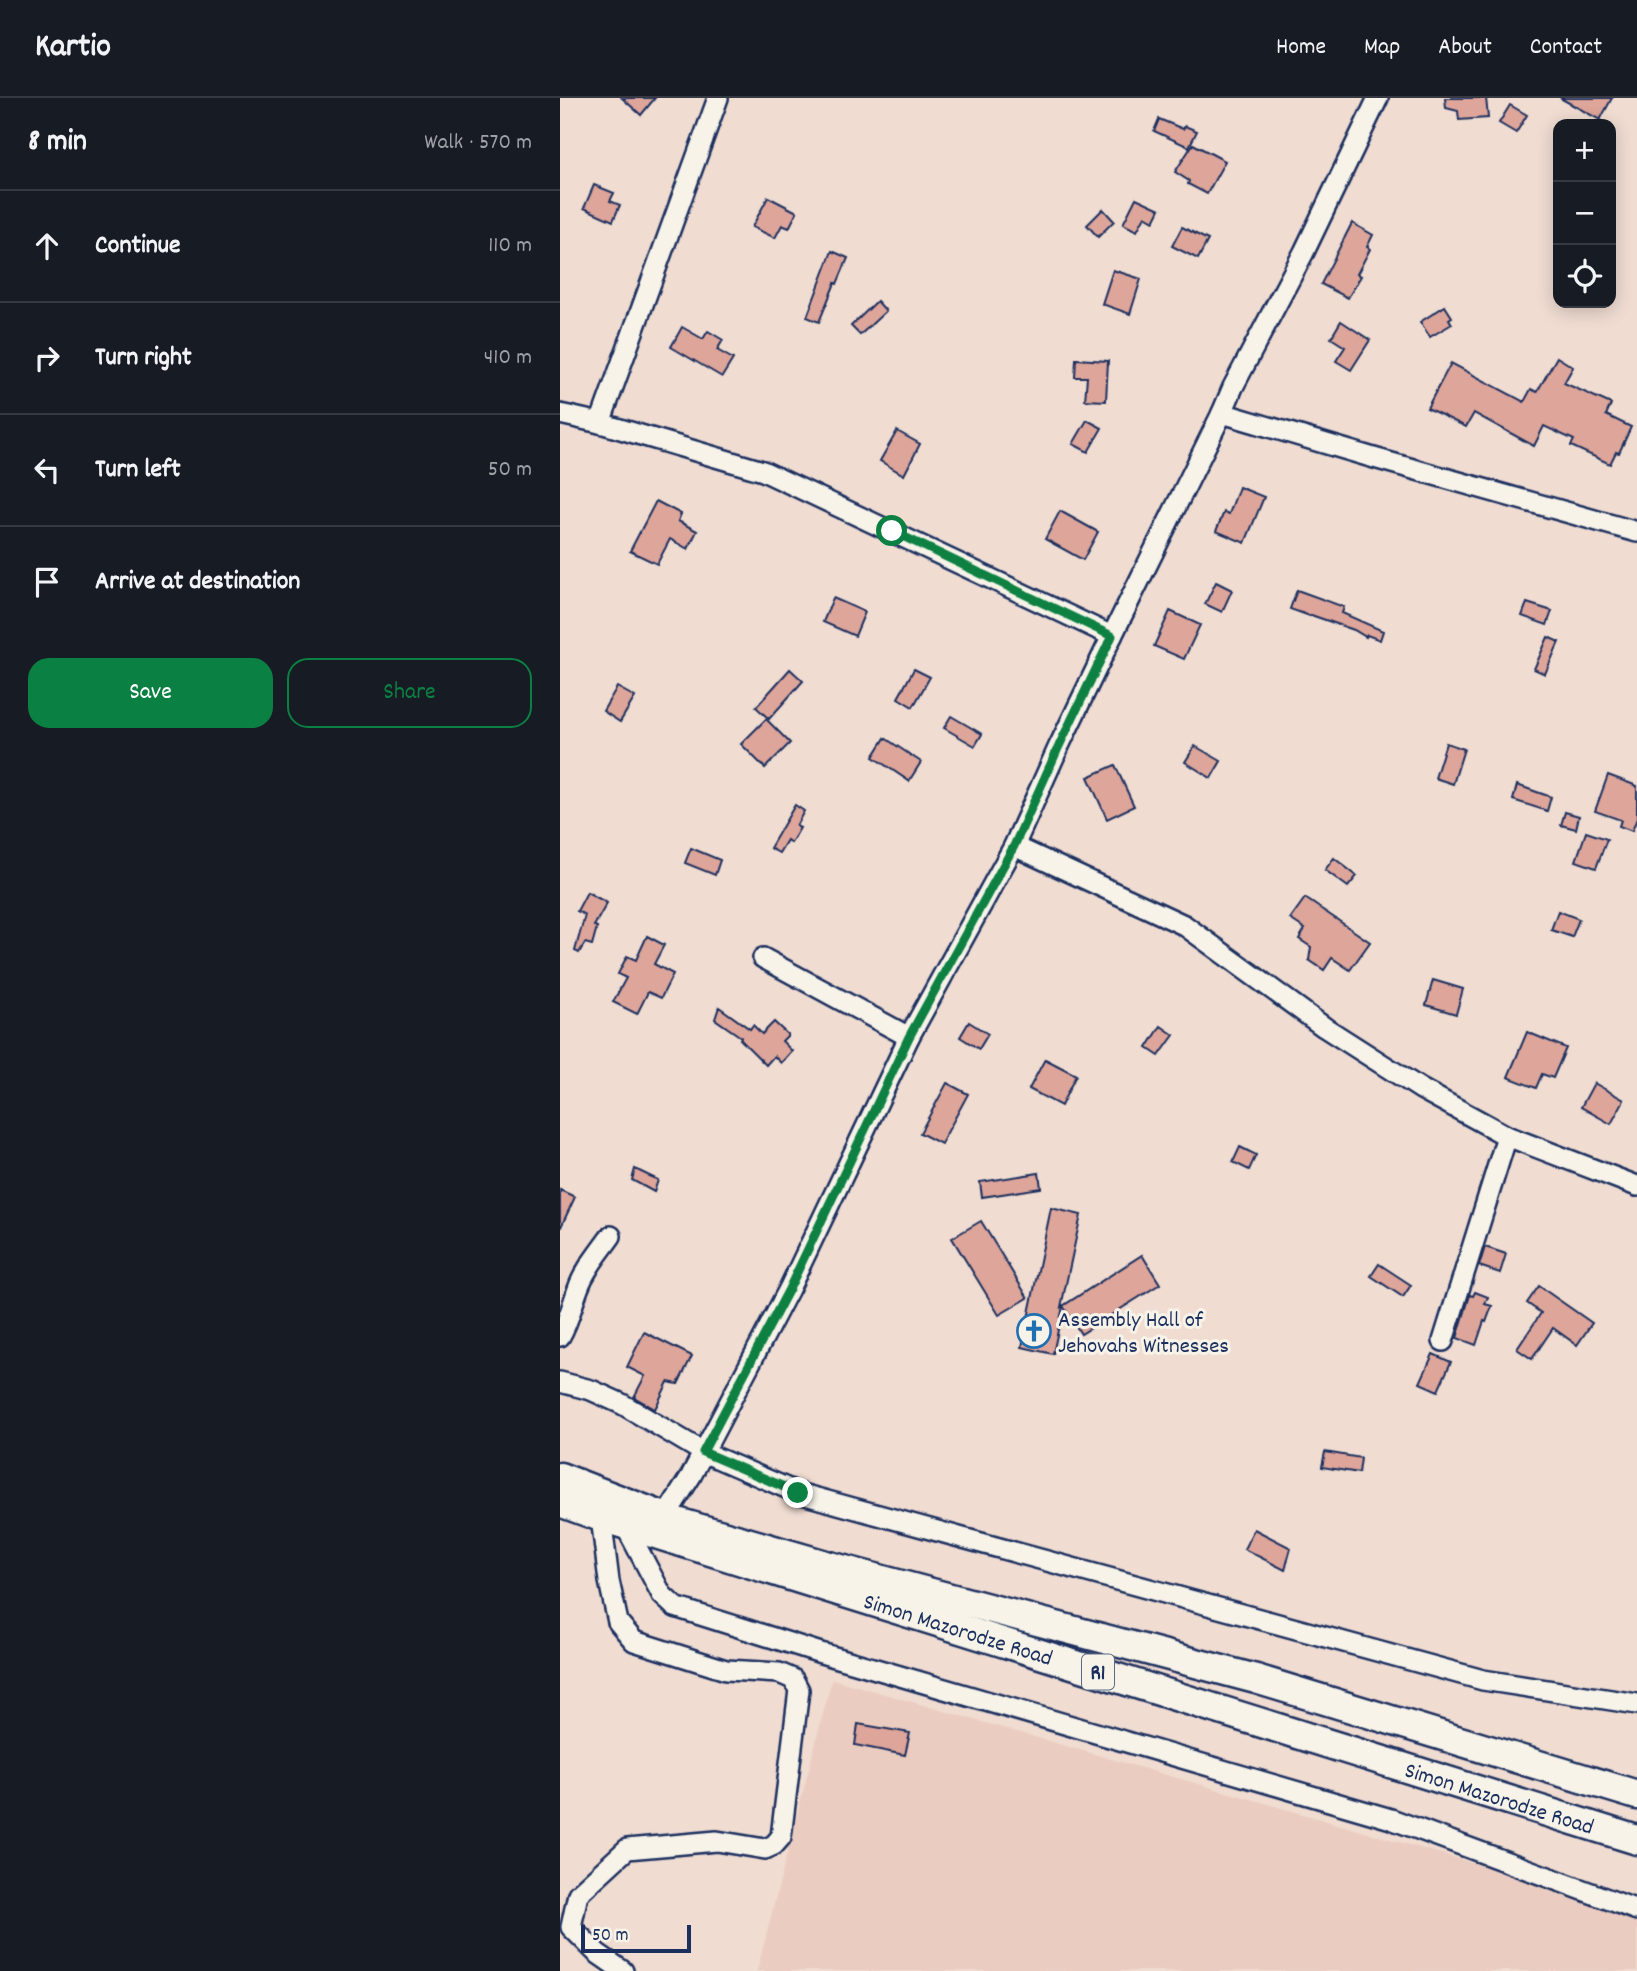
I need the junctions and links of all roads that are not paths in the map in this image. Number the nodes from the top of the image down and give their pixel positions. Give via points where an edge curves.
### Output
1 (718, 98) edge
2 (1378, 98) edge
3 (1222, 413) junction
4 (560, 414) edge
5 (600, 423) junction
6 (1637, 532) edge
7 (1112, 636) junction
8 (1014, 846) junction
9 (763, 958) dead end
10 (909, 1037) junction
11 (1507, 1136) junction
12 (1637, 1186) edge
13 (611, 1236) dead end
14 (560, 1336) edge
15 (1443, 1341) dead end
16 (560, 1382) edge
17 (703, 1452) junction
18 (560, 1477) edge
19 (560, 1502) edge
20 (665, 1517) junction
21 (613, 1521) junction
22 (1637, 1704) edge
23 (1637, 1795) edge
24 (1637, 1840) edge
25 (1637, 1910) edge
26 (623, 1971) edge

1 - 5 street
2 - 3 street
3 - 6 street
3 - 7 street
4 - 5 street
5 - 7 street via 763,471
7 - 8 street
8 - 10 street
8 - 11 street via 1184,925 1324,1027 1421,1089
9 - 10 street
10 - 17 street via 789,1289
11 - 12 street
11 - 15 street
13 - 14 street via 579,1286
16 - 17 street via 622,1404
17 - 20 street
17 - 22 street via 798,1493 1483,1680
18 - 20 highway, Simon Mazorodze Road / R1
19 - 21 highway, Simon Mazorodze Road / R1
20 - 23 highway, Simon Mazorodze Road / R1 via 840,1569 1256,1679
21 - 24 highway, Simon Mazorodze Road / R1
21 - 25 street via 662,1595 675,1607 1391,1819
21 - 26 street via 609,1581 618,1622 634,1641 726,1670 779,1673 793,1679 799,1690 781,1837 774,1845 765,1849 717,1842 627,1849 578,1894 571,1927 597,1954

